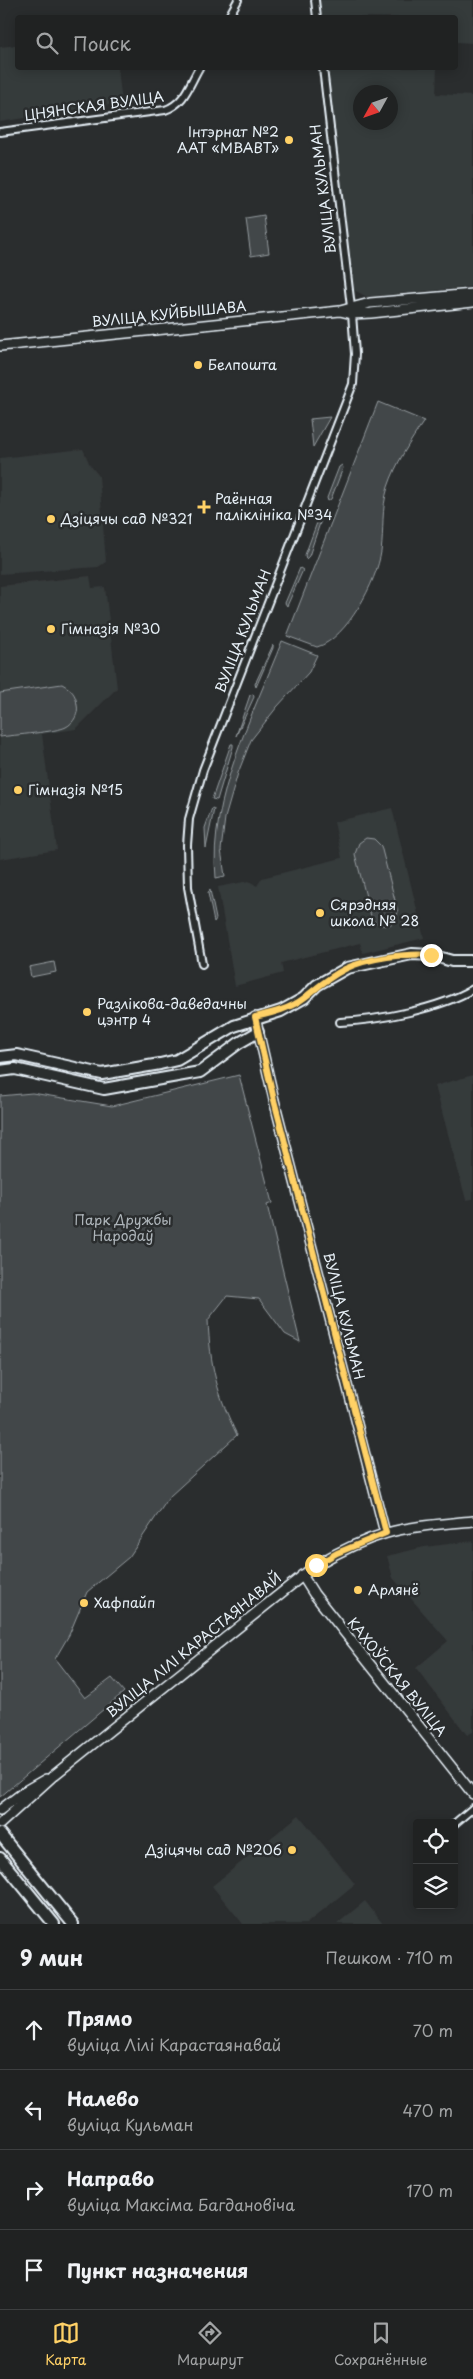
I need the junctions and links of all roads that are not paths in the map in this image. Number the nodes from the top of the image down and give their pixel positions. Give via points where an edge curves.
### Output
1 (238, 0) edge
2 (315, 0) edge
3 (230, 15) edge
4 (317, 15) edge
5 (198, 70) edge
6 (323, 70) edge
7 (0, 132) edge
8 (473, 294) edge
9 (473, 302) edge
10 (352, 310) junction
11 (0, 346) edge
12 (473, 961) edge
13 (202, 964) dead end
14 (473, 989) edge
15 (255, 1017) junction
16 (340, 1022) dead end
17 (258, 1032) junction
18 (0, 1057) edge
19 (0, 1071) edge
20 (473, 1521) edge
21 (386, 1533) junction
22 (302, 1575) junction
23 (53, 1776) junction
24 (473, 1794) edge
25 (473, 1808) edge
26 (0, 1810) edge
27 (458, 1821) edge
28 (0, 1824) edge
29 (0, 1834) edge
30 (0, 1858) edge
31 (54, 1924) edge
32 (73, 1924) edge

1 - 3 street
2 - 4 street
5 - 7 street, ЦНЯНСКАЯ ВУЛІЦА via 183,98 176,106 165,110
6 - 10 street, ВУЛІЦА КУЛЬМАН
8 - 10 main road, ВУЛІЦА КУЙБЫШАВА
9 - 10 main road, ВУЛІЦА КУЙБЫШАВА
10 - 11 main road, ВУЛІЦА КУЙБЫШАВА
10 - 13 street, ВУЛІЦА КУЛЬМАН via 353,384 203,770 189,819 186,869
12 - 15 main road via 412,954 347,968 289,1006
14 - 16 street via 457,998 369,1021
15 - 17 main road, ВУЛІЦА КУЛЬМАН
15 - 18 main road via 177,1060 102,1074 17,1055
17 - 19 main road via 200,1072 104,1089 14,1069
17 - 21 main road, ВУЛІЦА КУЛЬМАН
20 - 21 main road, ВУЛІЦА ЛІЛІ КАРАСТАЯНАВАЙ
21 - 22 main road, ВУЛІЦА ЛІЛІ КАРАСТАЯНАВАЙ via 337,1553
22 - 23 main road, ВУЛІЦА ЛІЛІ КАРАСТАЯНАВАЙ
22 - 24 main road, КАХОЎСКАЯ ВУЛІЦА
23 - 26 main road, ВУЛІЦА ЛІЛІ КАРАСТАЯНАВАЙ
23 - 28 main road, ВУЛІЦА ЛІЛІ КАРАСТАЯНАВАЙ
25 - 27 street
29 - 32 main road
30 - 31 main road

